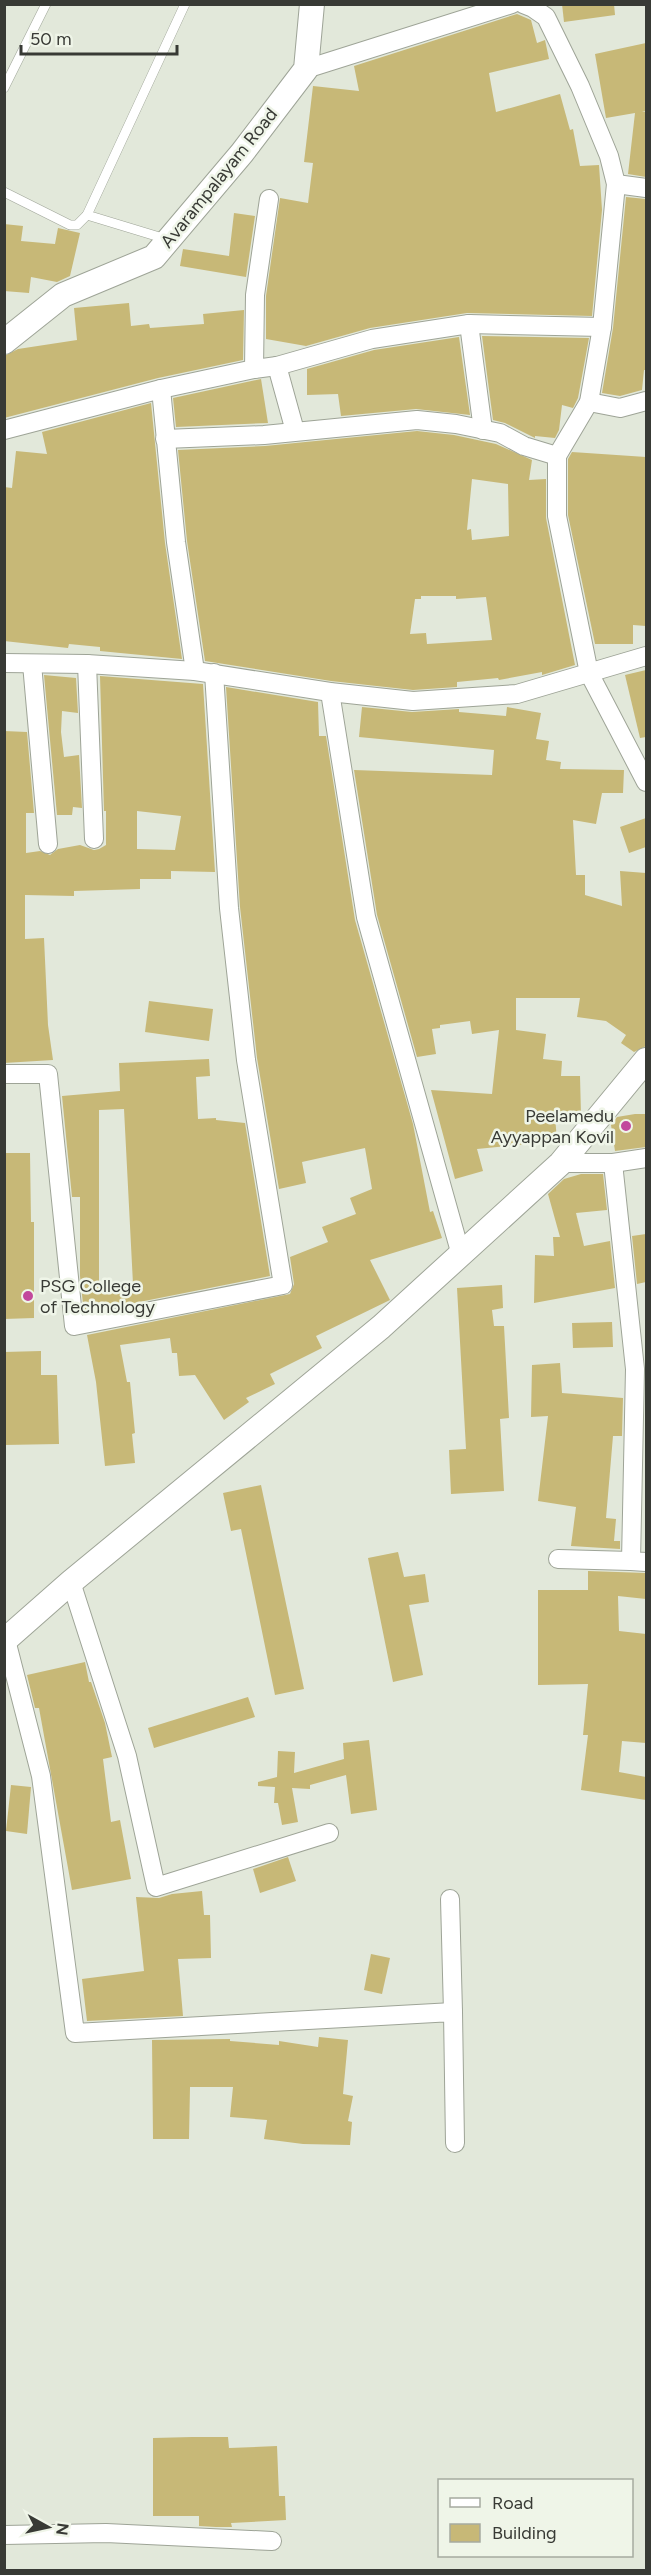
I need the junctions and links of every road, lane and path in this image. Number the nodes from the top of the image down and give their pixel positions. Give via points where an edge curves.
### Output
1 (46, 4) edge
2 (185, 4) edge
3 (312, 4) edge
4 (512, 4) edge
5 (523, 4) edge
6 (306, 69) junction
7 (4, 88) edge
8 (616, 184) junction
9 (646, 188) edge
10 (4, 192) edge
11 (269, 199) dead end
12 (87, 215) junction
13 (169, 240) junction
14 (469, 324) junction
15 (602, 327) junction
16 (4, 342) edge
17 (277, 366) junction
18 (254, 369) junction
19 (161, 389) junction
20 (646, 401) edge
21 (589, 402) junction
22 (4, 430) edge
23 (483, 430) junction
24 (296, 431) junction
25 (165, 439) junction
26 (557, 456) junction
27 (646, 656) edge
28 (4, 663) edge
29 (32, 664) junction
30 (87, 664) junction
31 (195, 671) junction
32 (214, 673) junction
33 (589, 673) junction
34 (330, 692) junction
35 (646, 782) edge
36 (94, 839) dead end
37 (48, 844) dead end
38 (646, 1060) edge
39 (4, 1074) edge
40 (646, 1158) edge
41 (561, 1163) junction
42 (613, 1163) junction
43 (461, 1255) junction
44 (558, 1559) dead end
45 (639, 1562) edge
46 (71, 1582) junction
47 (5, 1640) edge
48 (329, 1833) dead end
49 (450, 1899) dead end
50 (453, 2012) junction
51 (455, 2143) dead end
52 (4, 2535) edge
53 (273, 2541) dead end

1 - 7 lane
2 - 12 lane
3 - 6 street
4 - 6 street
5 - 8 street via 546,17 580,86 609,156
6 - 13 street, Avarampalayam Road
8 - 9 street
8 - 15 street
10 - 12 lane via 70,225 77,225
11 - 18 street via 255,295
12 - 13 lane
13 - 16 street, Avarampalayam Road via 154,258 63,295
14 - 15 street
14 - 17 street via 372,339
14 - 23 street
15 - 21 street
17 - 18 street
17 - 24 street
18 - 19 street
19 - 22 street
19 - 25 street
20 - 21 street via 620,408
21 - 26 street
23 - 24 street via 417,420
23 - 26 street
24 - 25 street
25 - 31 street
26 - 33 street via 557,516
27 - 33 street
28 - 29 street
29 - 30 street
29 - 37 street
30 - 31 street
30 - 36 street
31 - 32 street
32 - 34 street
32 - 39 street via 229,908 246,1060 283,1285 74,1326 48,1074
33 - 34 street via 517,694 413,701
33 - 35 street
34 - 43 street via 366,917
38 - 41 street
40 - 42 street
41 - 42 street
41 - 43 street
42 - 45 street via 635,1368
43 - 46 street via 381,1327
44 - 45 street
46 - 47 street
46 - 48 street via 127,1756 156,1887
47 - 50 street via 41,1776 75,2033
49 - 50 street
50 - 51 street
52 - 53 street via 106,2534

